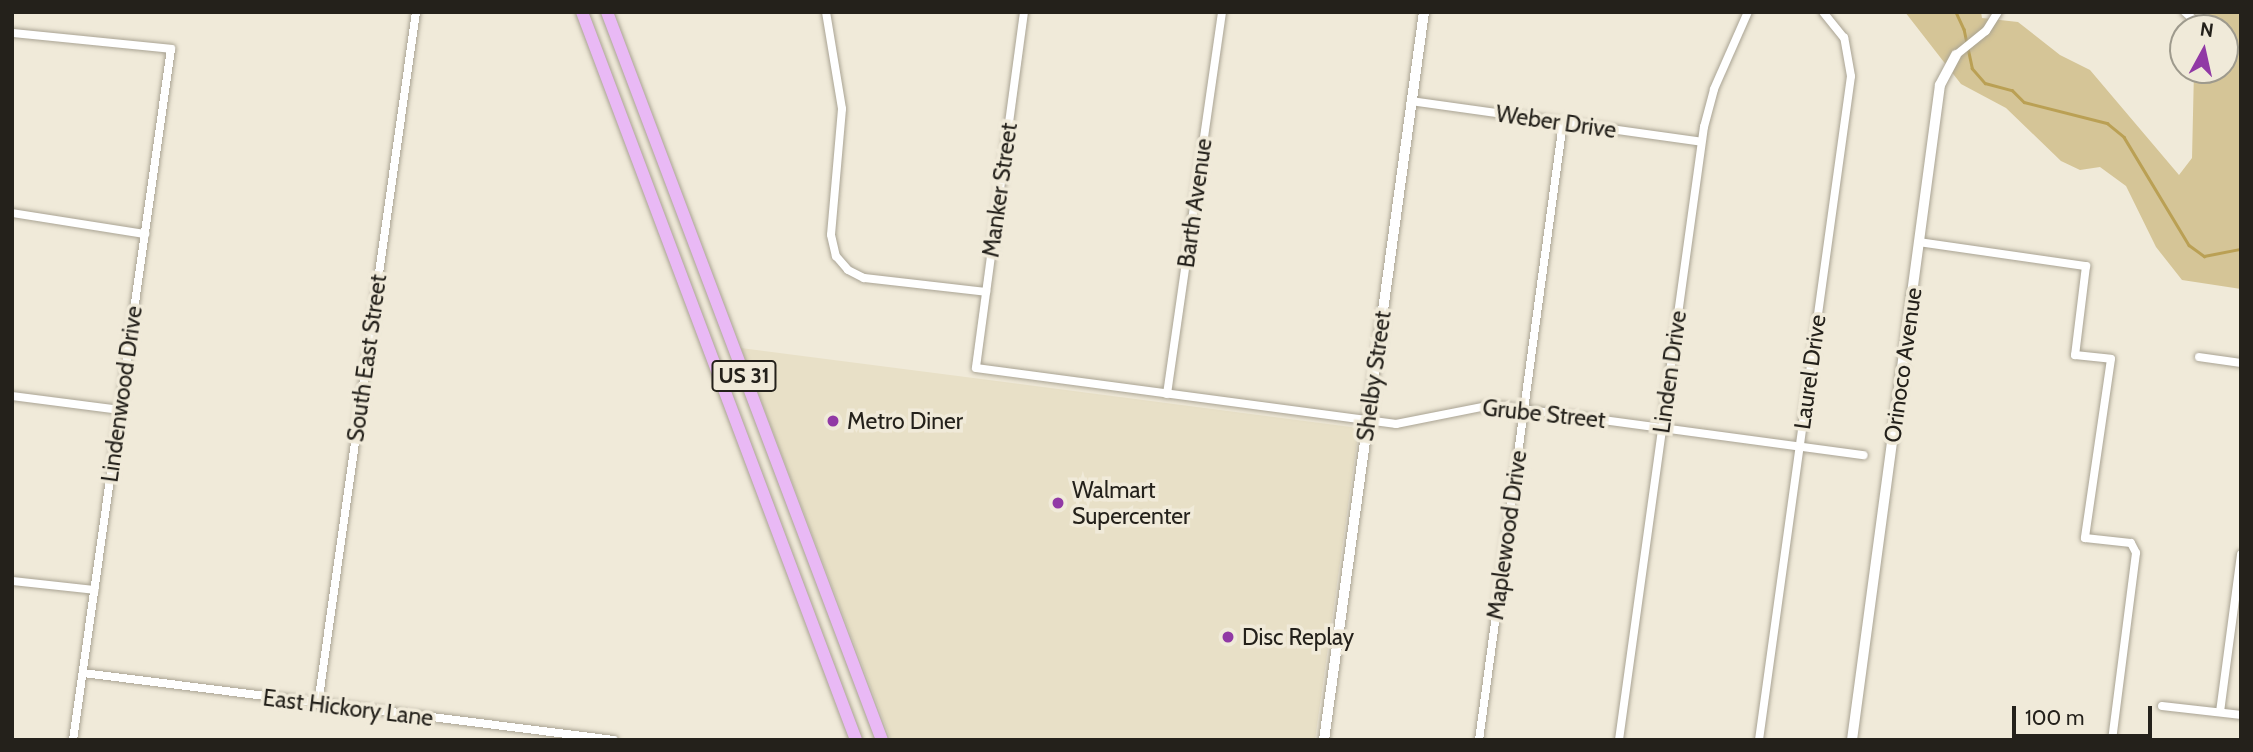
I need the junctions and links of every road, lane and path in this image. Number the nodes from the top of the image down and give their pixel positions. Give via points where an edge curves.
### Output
1 (415, 12) edge
2 (582, 12) edge
3 (607, 12) edge
4 (826, 12) edge
5 (1024, 12) edge
6 (1222, 12) edge
7 (1424, 12) edge
8 (1748, 12) edge
9 (1823, 12) edge
10 (1998, 12) edge
11 (12, 33) edge
12 (1956, 55) joint
13 (1411, 101) junction
14 (1563, 123) junction
15 (1701, 142) junction
16 (12, 213) edge
17 (145, 234) junction
18 (1919, 242) junction
19 (986, 292) junction
20 (2199, 357) dead end
21 (2241, 363) edge
22 (976, 368) joint
23 (1167, 394) junction
24 (12, 396) edge
25 (1524, 409) junction
26 (120, 410) junction
27 (1368, 419) junction
28 (1662, 428) junction
29 (1799, 447) junction
30 (1864, 455) dead end
31 (2241, 554) edge
32 (12, 581) edge
33 (95, 590) junction
34 (83, 673) junction
35 (318, 704) junction
36 (2162, 705) dead end
37 (2220, 712) junction
38 (2241, 715) edge
39 (73, 740) edge
40 (614, 740) edge
41 (856, 740) edge
42 (882, 740) edge
43 (1324, 740) edge
44 (1479, 740) edge
45 (1619, 740) edge
46 (1759, 740) edge
47 (1852, 740) edge
48 (2112, 740) edge

1 - 35 street, South East Street
2 - 41 main road, US 31
3 - 42 main road, US 31
4 - 19 street via 842,109 831,235 838,260 864,278
5 - 19 street, Manker Street
6 - 23 street, Barth Avenue
7 - 13 street, Shelby Street
8 - 15 street, Linden Drive via 1711,97
9 - 29 street, Laurel Drive via 1844,38 1851,72
10 - 12 street, Orinoco Avenue via 1986,31
11 - 17 street, Lindenwood Drive via 170,49
12 - 18 street, Orinoco Avenue via 1940,85
13 - 14 street, Weber Drive
13 - 27 street, Shelby Street
14 - 15 street, Weber Drive
14 - 25 street, Maplewood Drive
15 - 28 street, Linden Drive
16 - 17 street
17 - 26 street, Lindenwood Drive
18 - 47 street, Orinoco Avenue
18 - 48 street via 2086,266 2075,355 2111,359 2085,538 2131,543 2136,553
19 - 22 street, Manker Street
20 - 21 street
22 - 23 street, Grube Street
23 - 27 street, Grube Street
24 - 26 street
25 - 27 street, Grube Street via 1478,406 1409,424
25 - 28 street, Grube Street
25 - 44 street, Maplewood Drive
26 - 33 street, Lindenwood Drive
27 - 43 street, Shelby Street
28 - 29 street, Grube Street
28 - 45 street, Linden Drive
29 - 30 street, Grube Street
29 - 46 street, Laurel Drive
31 - 37 street
32 - 33 street
33 - 34 street, Lindenwood Drive
34 - 35 street, East Hickory Lane
34 - 39 street, Lindenwood Drive
35 - 40 street, East Hickory Lane
36 - 37 street
37 - 38 street

